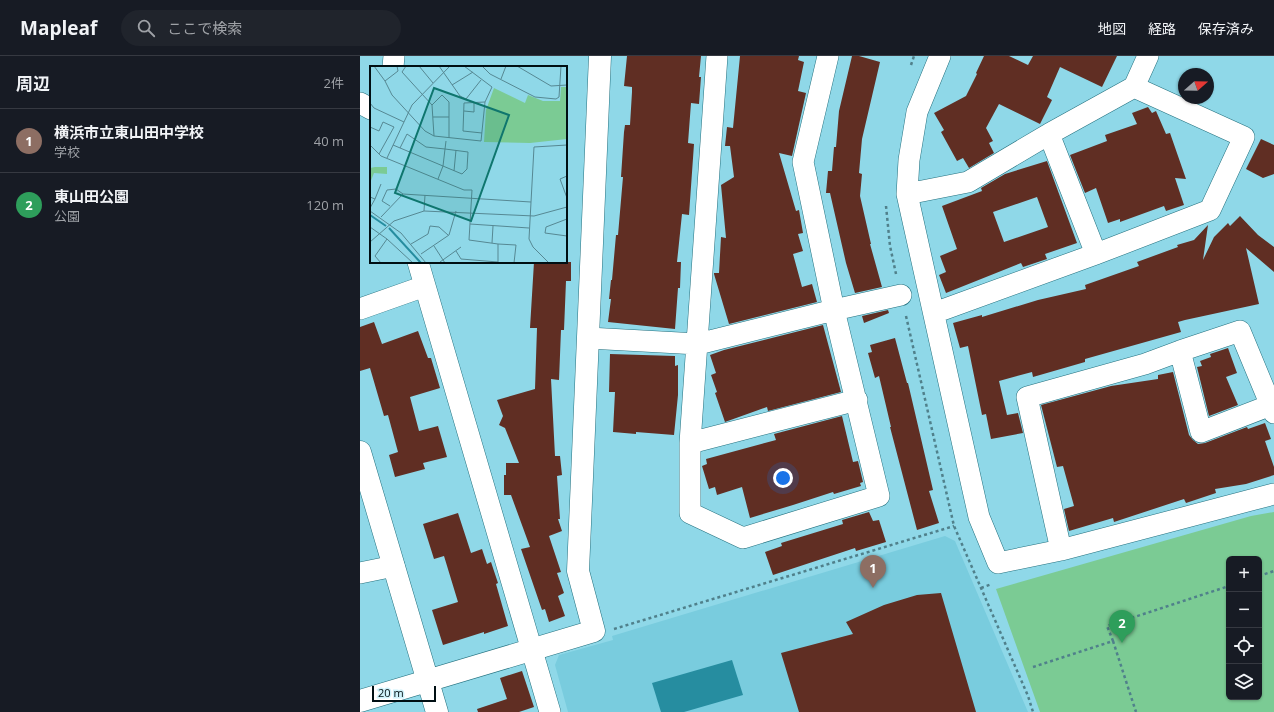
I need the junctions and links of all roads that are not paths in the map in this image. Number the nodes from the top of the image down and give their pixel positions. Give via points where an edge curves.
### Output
1 (394, 56) edge
2 (600, 56) edge
3 (716, 56) edge
4 (828, 56) edge
5 (940, 56) edge
6 (1148, 56) edge
7 (393, 66) edge
8 (1134, 87) junction
9 (360, 102) edge
10 (370, 108) edge
11 (1049, 134) junction
12 (907, 194) junction
13 (1096, 254) junction
14 (418, 263) edge
15 (425, 286) junction
16 (901, 295) dead end
17 (360, 309) edge
18 (834, 310) junction
19 (934, 313) junction
20 (588, 338) junction
21 (698, 344) junction
22 (1180, 351) junction
23 (857, 400) junction
24 (1272, 409) edge
25 (690, 443) junction
26 (360, 452) edge
27 (1274, 494) edge
28 (1061, 550) junction
29 (394, 566) junction
30 (360, 573) edge
31 (532, 650) junction
32 (429, 681) junction
33 (360, 701) edge
34 (438, 712) edge
35 (550, 712) edge

1 - 7 street
2 - 20 street
3 - 21 street
4 - 18 street via 803,162
5 - 12 street via 917,112 909,160
6 - 8 street
8 - 11 street
8 - 13 street via 1244,137 1210,210
9 - 10 street
11 - 12 street via 968,182
11 - 13 street
12 - 19 street
13 - 19 street
14 - 15 street
15 - 17 street
15 - 31 street
16 - 18 street
18 - 21 street
18 - 23 street
19 - 28 street via 979,518 998,563
20 - 21 street
20 - 31 street via 578,571 594,630
21 - 25 street
22 - 24 street via 1240,331
22 - 24 street via 1201,432
22 - 28 street via 1145,364 1027,397
23 - 25 street
23 - 25 street via 879,496 743,538 690,513
26 - 29 street
27 - 28 street
29 - 30 street
29 - 32 street
31 - 32 street
31 - 35 street
32 - 33 street
32 - 34 street

